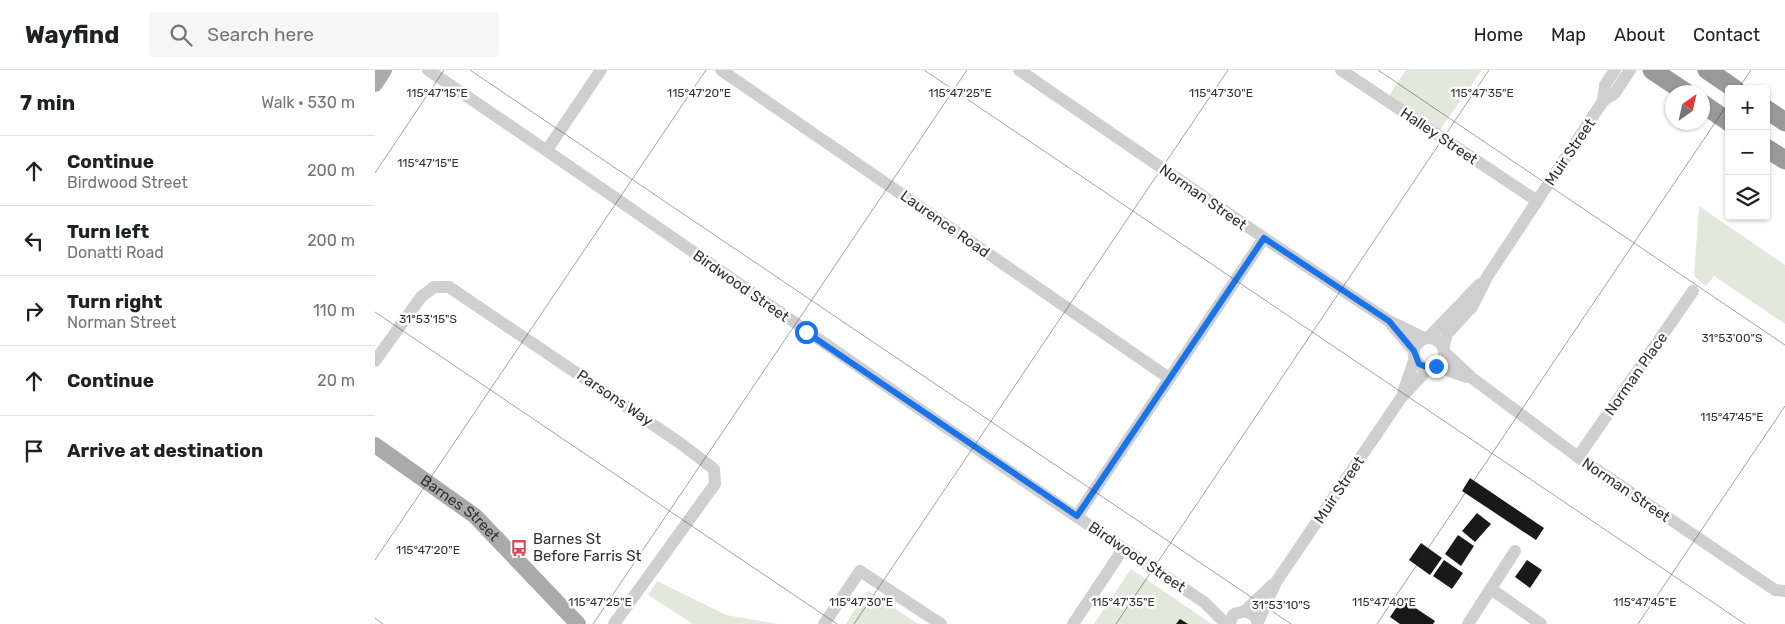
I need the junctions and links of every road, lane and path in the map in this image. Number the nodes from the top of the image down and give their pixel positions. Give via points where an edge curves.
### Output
1 (385, 70) edge
2 (428, 70) edge
3 (601, 70) edge
4 (721, 70) edge
5 (1019, 70) edge
6 (1341, 70) edge
7 (1615, 70) edge
8 (1630, 70) edge
9 (1652, 70) edge
10 (1707, 70) edge
11 (375, 84) edge
12 (1674, 85) edge
13 (1729, 85) edge
14 (1603, 101) junction
15 (1710, 109) edge
16 (1770, 113) edge
17 (1725, 119) edge
18 (1785, 122) edge
19 (547, 150) junction
20 (1770, 151) edge
21 (1785, 160) edge
22 (1537, 201) junction
23 (1264, 238) junction
24 (1487, 277) junction
25 (1693, 291) dead end
26 (1389, 321) junction
27 (1426, 338) junction
28 (1443, 350) junction
29 (1414, 354) junction
30 (375, 361) edge
31 (1432, 367) junction
32 (1169, 378) junction
33 (1472, 378) junction
34 (1401, 398) junction
35 (375, 445) edge
36 (375, 456) edge
37 (1578, 457) junction
38 (1077, 516) junction
39 (1123, 549) junction
40 (1515, 551) dead end
41 (1276, 582) junction
42 (1491, 590) junction
43 (1785, 591) edge
44 (1204, 602) junction
45 (1241, 611) junction
46 (570, 623) edge
47 (1258, 623) edge
48 (614, 624) edge
49 (824, 624) edge
50 (941, 624) edge
51 (1073, 624) edge
52 (1228, 624) edge
53 (1468, 624) edge
54 (1541, 624) edge

1 - 11 main road
2 - 19 street, Birdwood Street
3 - 19 street
4 - 32 street, Laurence Road
5 - 23 street, Norman Street
6 - 22 street, Halley Street
7 - 14 street, Muir Street via 1605,85
8 - 14 street, Muir Street via 1615,93
9 - 12 highway
10 - 13 highway
14 - 22 street, Muir Street
15 - 17 highway
16 - 18 highway
19 - 38 street, Birdwood Street via 806,332
20 - 21 highway
22 - 24 street, Muir Street
23 - 26 street, Norman Street
23 - 32 street
24 - 27 street, Muir Street
24 - 28 street, Muir Street via 1472,307 1447,334
25 - 37 street, Norman Place
26 - 27 street, Norman Street
26 - 29 street, Norman Street
27 - 28 street via 1437,340
27 - 29 street via 1417,343
28 - 31 street via 1442,360
28 - 33 street, Norman Street
29 - 31 street via 1419,364
29 - 34 street, Muir Street
30 - 48 street, Parsons Way via 421,297 434,287 449,286 681,443 714,469 715,484
31 - 33 street, Norman Street
31 - 34 street, Muir Street
32 - 38 street
33 - 37 street, Norman Street
34 - 41 street, Muir Street
35 - 46 main road, Barnes Street via 475,516
36 - 46 main road, Barnes Street via 470,524
37 - 43 street, Norman Street via 1775,590
38 - 39 street, Birdwood Street
39 - 44 street, Birdwood Street
39 - 51 street
40 - 42 street
41 - 45 street, Muir Street
41 - 47 street, Muir Street
42 - 53 street
42 - 54 street
44 - 45 street, Birdwood Street
44 - 52 street, Birdwood Street
45 - 47 street via 1252,613
45 - 52 street, Muir Street
49 - 50 street via 861,570

